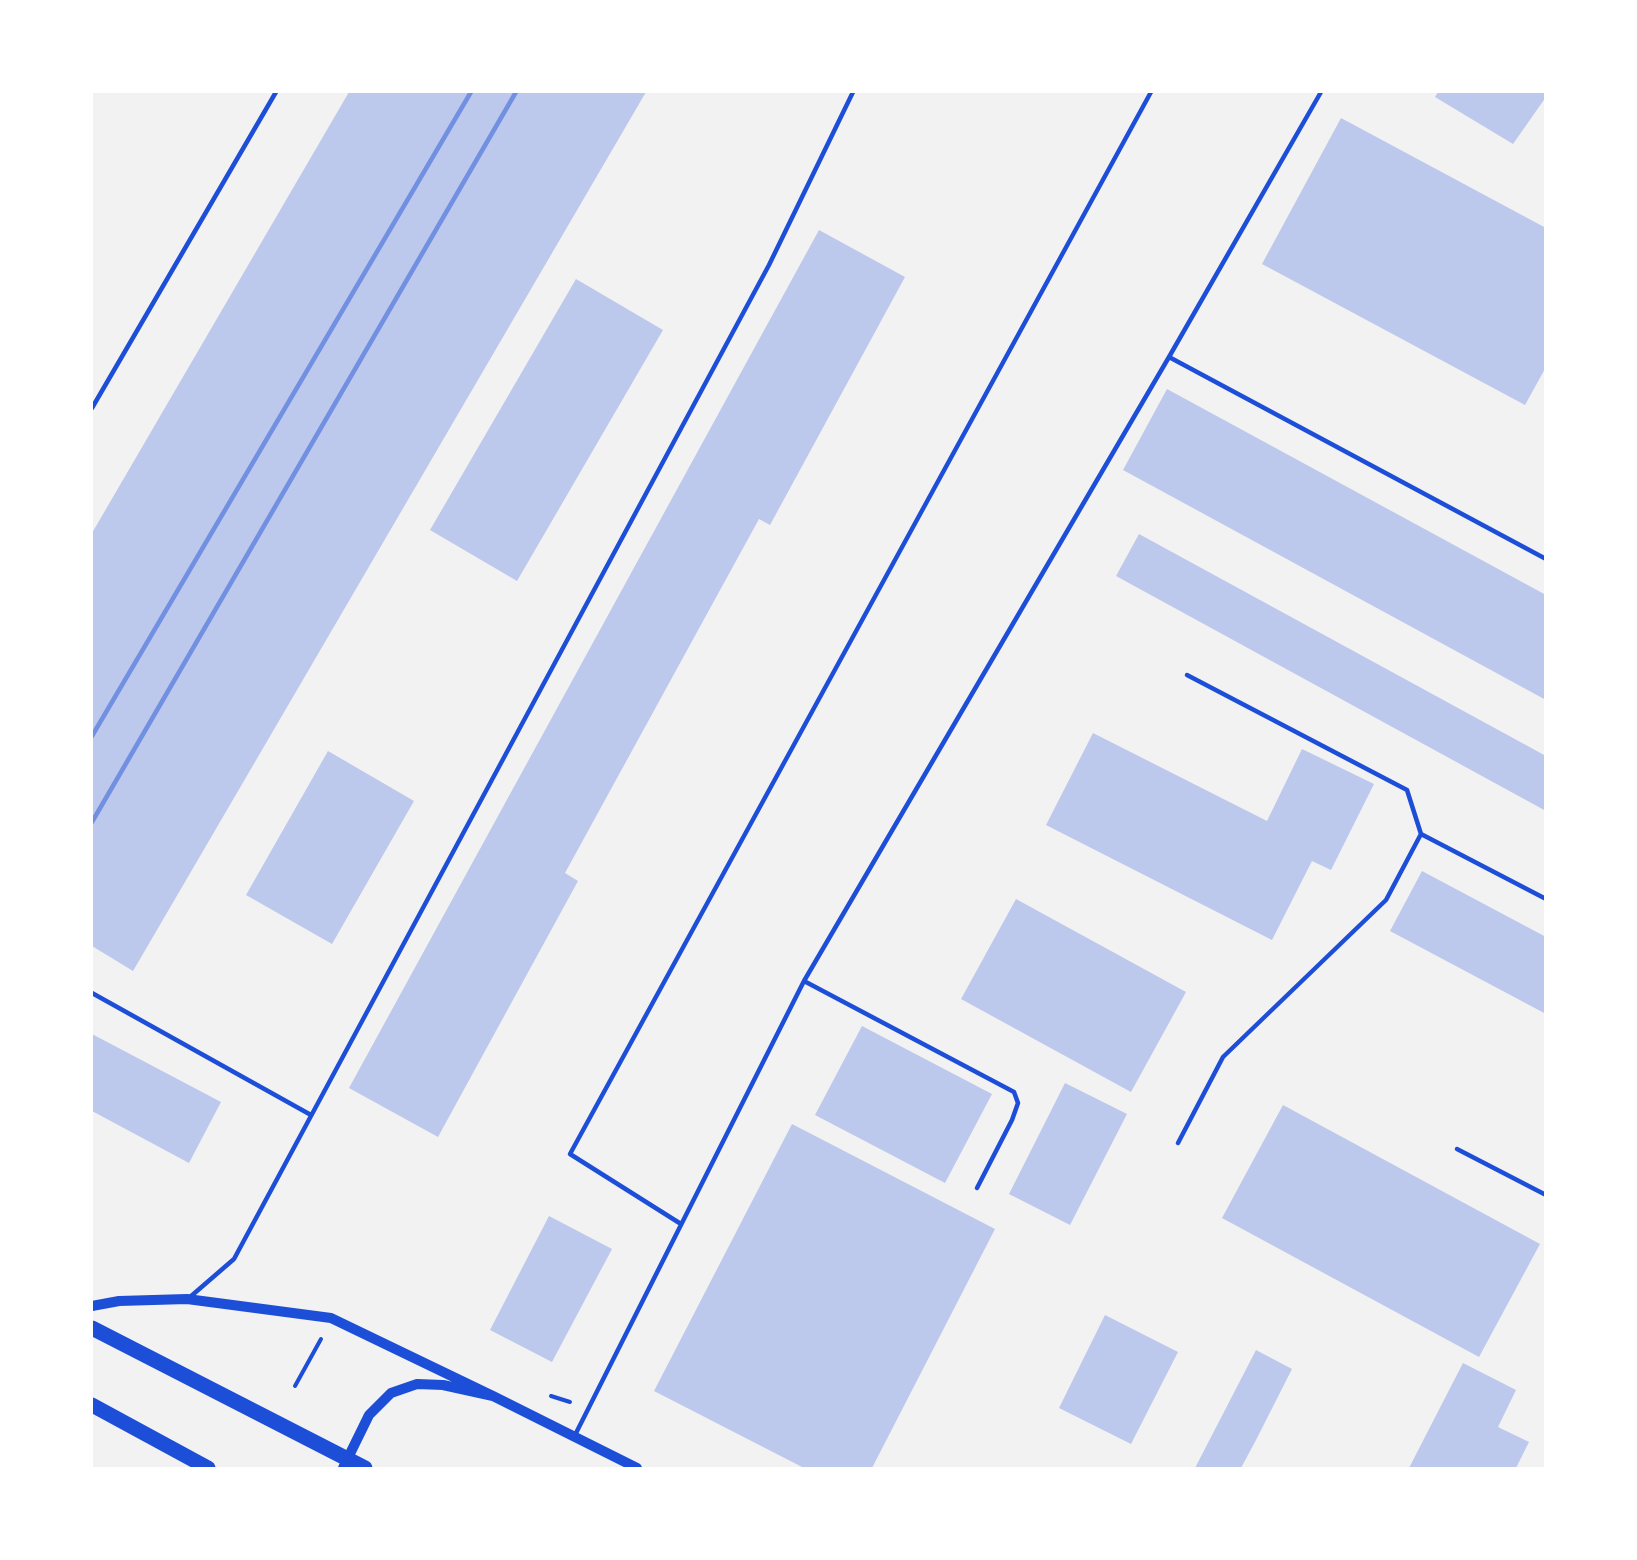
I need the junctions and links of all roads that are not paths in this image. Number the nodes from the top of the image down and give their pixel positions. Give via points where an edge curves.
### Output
1 (276, 92) edge
2 (853, 92) edge
3 (1151, 92) edge
4 (1321, 92) edge
5 (1169, 357) junction
6 (92, 408) edge
7 (1545, 559) edge
8 (1187, 675) dead end
9 (1421, 834) junction
10 (1545, 898) edge
11 (804, 981) junction
12 (92, 993) edge
13 (311, 1115) junction
14 (1178, 1143) dead end
15 (1457, 1149) dead end
16 (977, 1188) dead end
17 (1545, 1195) edge
18 (681, 1224) junction
19 (188, 1299) junction
20 (92, 1306) edge
21 (92, 1328) edge
22 (493, 1396) junction
23 (92, 1405) edge
24 (574, 1437) junction
25 (345, 1464) edge
26 (208, 1468) edge
27 (365, 1468) edge
28 (637, 1468) edge

1 - 6 lane
2 - 13 lane via 769,265
3 - 18 lane via 570,1154
4 - 5 lane
5 - 7 lane
5 - 11 lane
8 - 9 lane via 1407,790
9 - 10 lane
9 - 14 lane via 1386,900 1223,1057
11 - 16 lane via 1014,1092 1018,1103 1012,1120
11 - 18 lane
12 - 13 lane
13 - 19 lane via 234,1259
15 - 17 lane
18 - 24 lane
19 - 20 street via 119,1301
19 - 22 street via 331,1318
21 - 25 main road
22 - 24 street
22 - 25 street via 443,1385 417,1384 391,1393 369,1415
23 - 26 main road
24 - 28 street
25 - 27 main road

